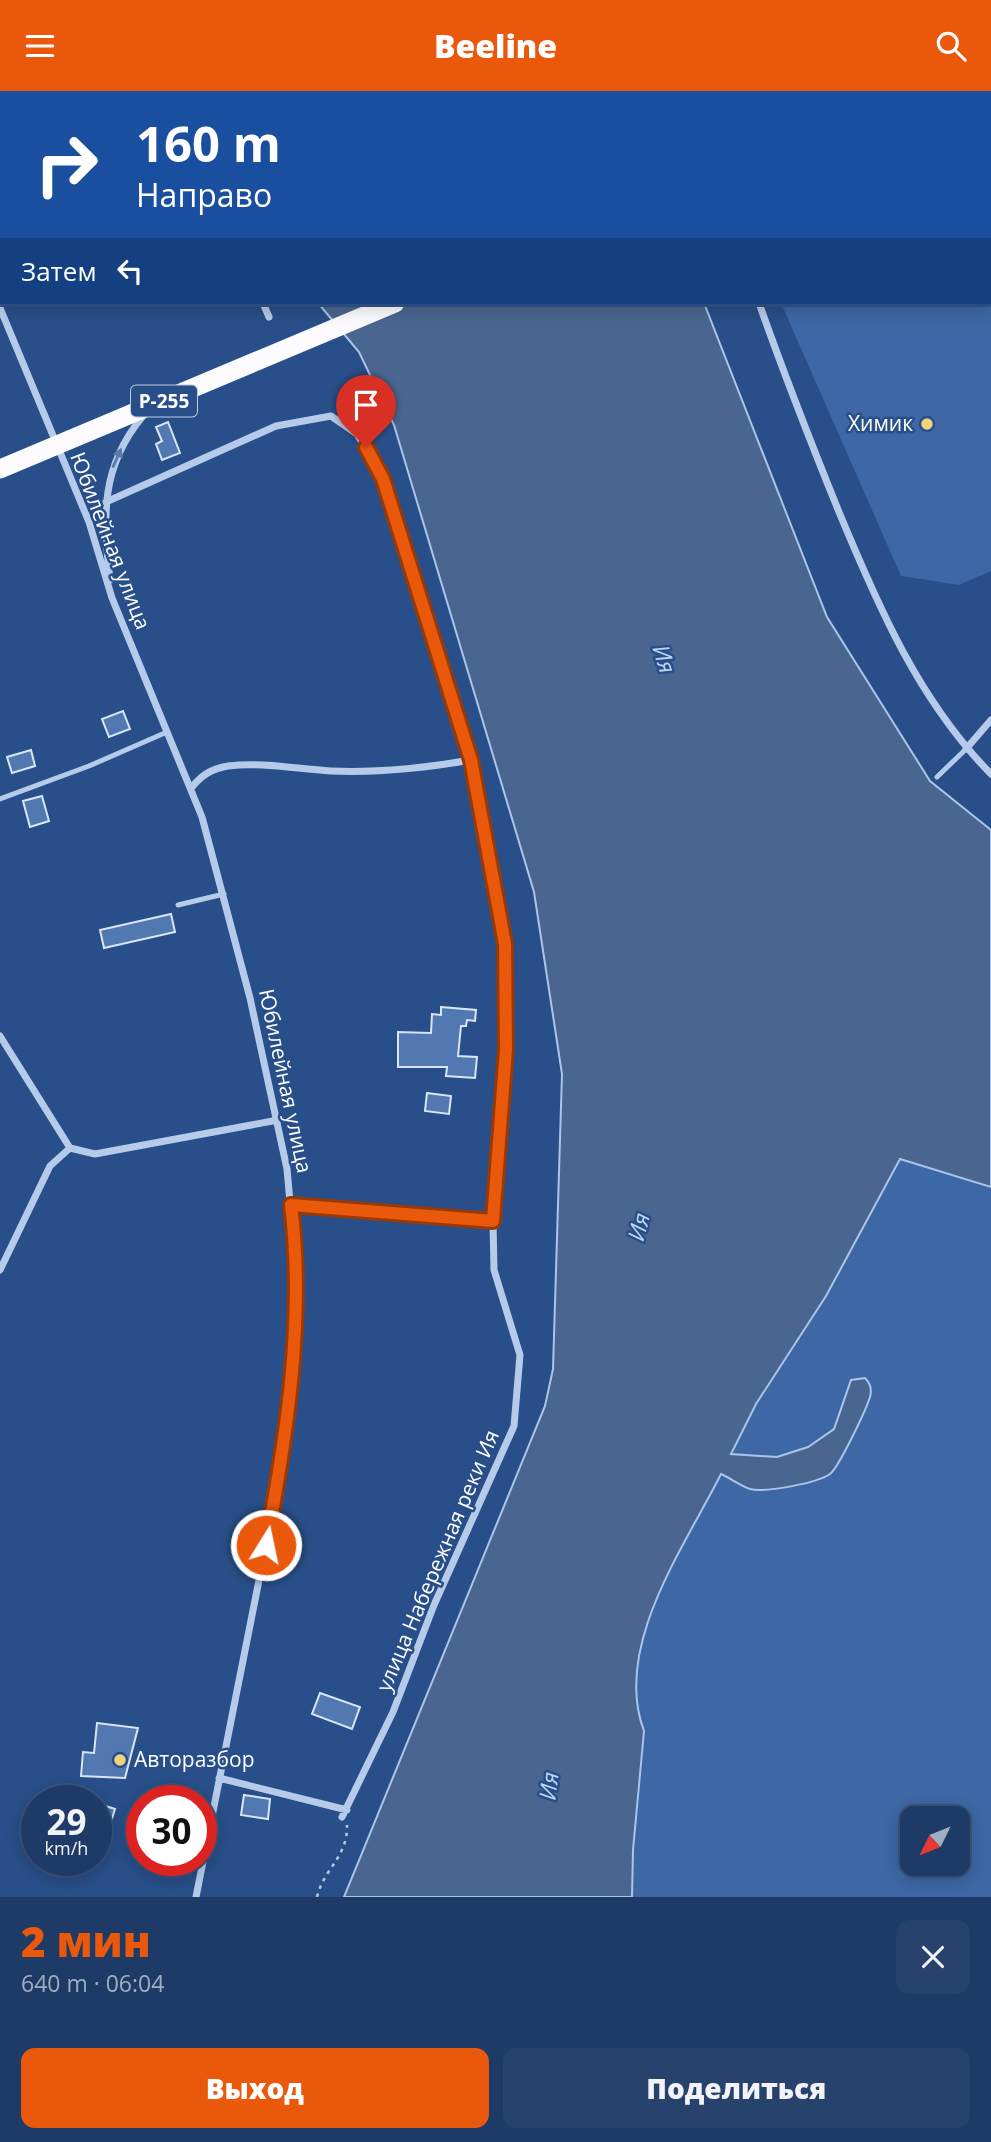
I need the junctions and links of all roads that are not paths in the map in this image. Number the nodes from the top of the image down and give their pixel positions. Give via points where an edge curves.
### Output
1 (264, 305) edge
2 (390, 305) edge
3 (760, 305) edge
4 (0, 309) edge
5 (269, 317) dead end
6 (151, 407) junction
7 (55, 446) junction
8 (0, 469) edge
9 (106, 502) junction
10 (112, 598) junction
11 (991, 720) edge
12 (167, 732) junction
13 (966, 748) junction
14 (471, 760) junction
15 (991, 774) edge
16 (937, 776) dead end
17 (192, 787) junction
18 (0, 799) edge
19 (225, 894) junction
20 (178, 905) dead end
21 (0, 1036) edge
22 (278, 1120) junction
23 (70, 1148) junction
24 (291, 1205) junction
25 (493, 1221) junction
26 (0, 1270) edge
27 (219, 1778) junction
28 (196, 1897) edge

1 - 5 street
2 - 6 highway, Р-255
3 - 13 street via 793,401 881,613 950,730
4 - 7 street, Юбилейная улица
6 - 7 highway, Р-255
9 -> 6 street via 118,455
7 - 8 highway, Р-255
7 - 10 street, Юбилейная улица via 89,522
9 - 10 street via 103,522
9 - 14 street, улица Набережная реки Ия via 276,426 331,416 349,426 383,479
10 - 12 street, Юбилейная улица
11 - 13 street
12 - 17 street, Юбилейная улица
12 - 18 lane
13 - 15 street
13 - 16 lane
14 - 17 street via 403,770 227,767 203,773
14 - 25 street, улица Набережная реки Ия via 505,944 506,1049
17 - 19 street, Юбилейная улица
19 - 20 lane
19 - 22 street, Юбилейная улица
21 - 23 street
22 - 23 street via 95,1154
22 - 24 street, Юбилейная улица
23 - 26 street via 50,1166
24 - 25 street
24 - 27 street, Юбилейная улица via 295,1297 288,1410
25 - 27 street, улица Набережная реки Ия via 494,1270 520,1355 514,1426 345,1814
27 - 28 street, Юбилейная улица

